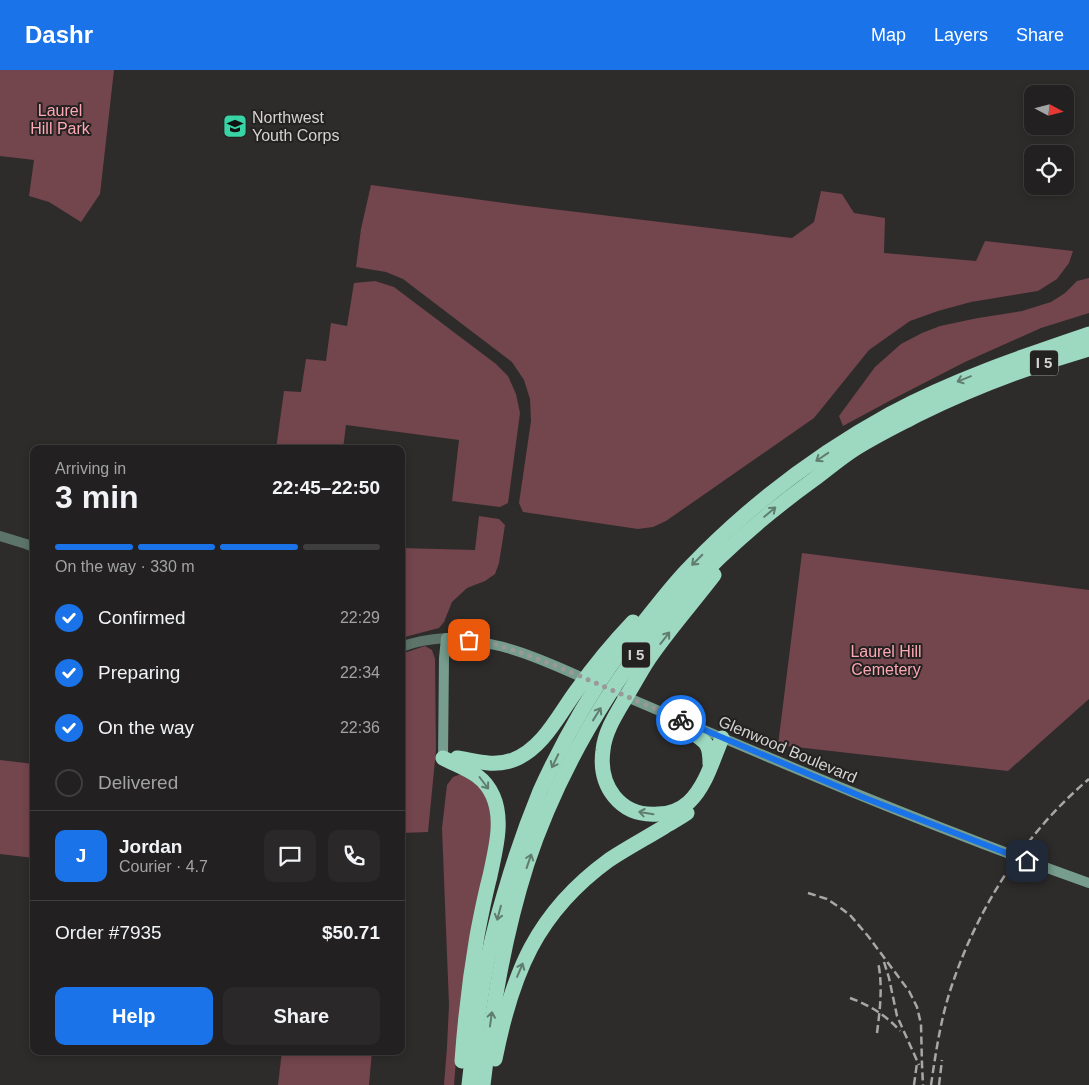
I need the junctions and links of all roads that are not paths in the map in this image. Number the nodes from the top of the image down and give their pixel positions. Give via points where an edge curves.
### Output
1 (1089, 323) edge
2 (1089, 334) edge
3 (1089, 349) edge
4 (1089, 360) edge
5 (1009, 361) junction
6 (999, 380) junction
7 (747, 531) junction
8 (0, 536) edge
9 (30, 546) edge
10 (658, 604) junction
11 (446, 638) junction
12 (405, 645) edge
13 (676, 718) junction
14 (726, 740) junction
15 (443, 758) junction
16 (709, 769) junction
17 (1089, 884) edge
18 (461, 1085) edge
19 (469, 1085) edge
20 (483, 1085) edge
21 (490, 1085) edge

1 - 5 highway via 1035,343
2 - 5 highway, I 5
3 - 6 highway, I 5
4 - 6 highway
5 -> 10 highway, I 5 via 891,414 799,472 723,534
7 -> 6 highway, I 5 via 850,452 936,406
16 -> 7 highway via 698,792 689,802 677,810 649,815 628,808 610,792 604,778 603,749 617,713 652,654
20 -> 7 highway, I 5 via 493,1010 516,902 548,809 592,722 642,647 682,596
8 - 9 street
10 - 15 highway via 641,615 616,640 546,733 526,754 503,763 486,764
10 -> 19 highway, I 5 via 593,693 541,790 506,886 492,937
11 - 12 street
11 - 13 main road, Glenwood Boulevard via 494,644 519,652
11 - 15 main road
13 - 14 main road, Glenwood Boulevard
13 - 16 highway via 706,742 710,754
14 - 16 highway
14 - 17 main road, Glenwood Boulevard via 865,798
21 -> 14 highway via 500,1033 515,982 541,929 557,908 592,874 696,805 711,783
15 -> 18 highway via 478,776 493,796 497,812 496,846 471,976

